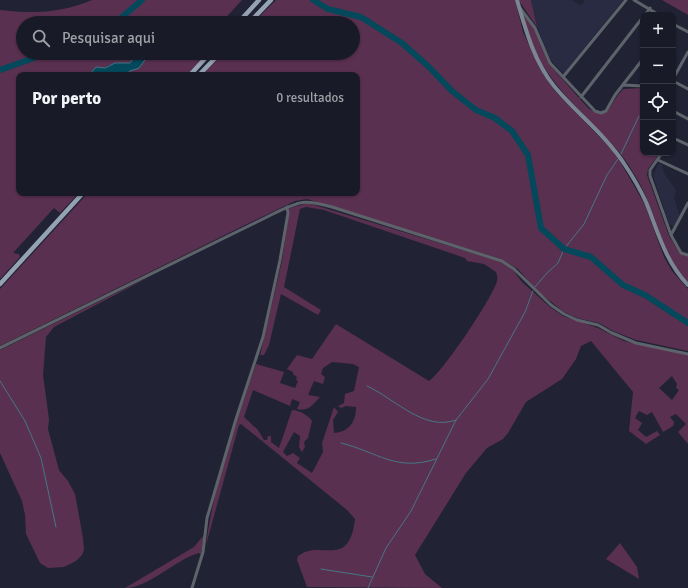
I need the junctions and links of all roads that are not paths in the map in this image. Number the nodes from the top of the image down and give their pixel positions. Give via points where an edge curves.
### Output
1 (259, 0) edge
2 (271, 0) edge
3 (517, 0) edge
4 (626, 0) edge
5 (634, 0) edge
6 (519, 7) junction
7 (650, 8) junction
8 (647, 12) edge
9 (655, 12) edge
10 (244, 16) edge
11 (256, 16) edge
12 (640, 21) edge
13 (676, 26) edge
14 (688, 32) edge
15 (688, 52) edge
16 (686, 59) edge
17 (204, 60) edge
18 (213, 60) edge
19 (640, 64) edge
20 (193, 72) edge
21 (202, 72) edge
22 (676, 75) edge
23 (563, 77) junction
24 (676, 82) edge
25 (624, 85) junction
26 (640, 86) edge
27 (688, 89) edge
28 (580, 97) junction
29 (676, 113) edge
30 (688, 119) edge
31 (676, 139) edge
32 (688, 145) edge
33 (660, 156) edge
34 (658, 160) junction
35 (688, 174) edge
36 (80, 196) edge
37 (688, 203) edge
38 (286, 207) junction
39 (671, 235) junction
40 (688, 255) edge
41 (0, 284) edge
42 (688, 285) edge
43 (0, 348) edge
44 (688, 354) edge
45 (192, 588) edge

1 - 10 main road
2 - 11 main road
3 - 6 main road
4 - 23 street
5 - 7 street
6 - 23 street via 535,28 550,63
6 - 42 main road via 526,32 543,69 561,94 615,150 641,192 666,255
7 - 8 street
7 - 9 street
12 - 28 street
13 - 14 street
15 - 16 street
16 - 22 street
17 - 20 main road
18 - 21 main road
19 - 25 street
23 - 28 street
24 - 27 street
25 - 26 street
25 - 28 street via 615,95 609,108 603,112 595,111
29 - 30 street
31 - 32 street
33 - 34 street
34 - 35 street
34 - 39 street via 650,170 650,176
36 - 41 main road
37 - 39 street
38 - 43 street
38 - 44 street via 302,202 318,203 502,261 564,314 598,325 636,343
38 - 45 street via 288,212 280,260 263,337 207,518 203,552
39 - 40 street via 678,250

